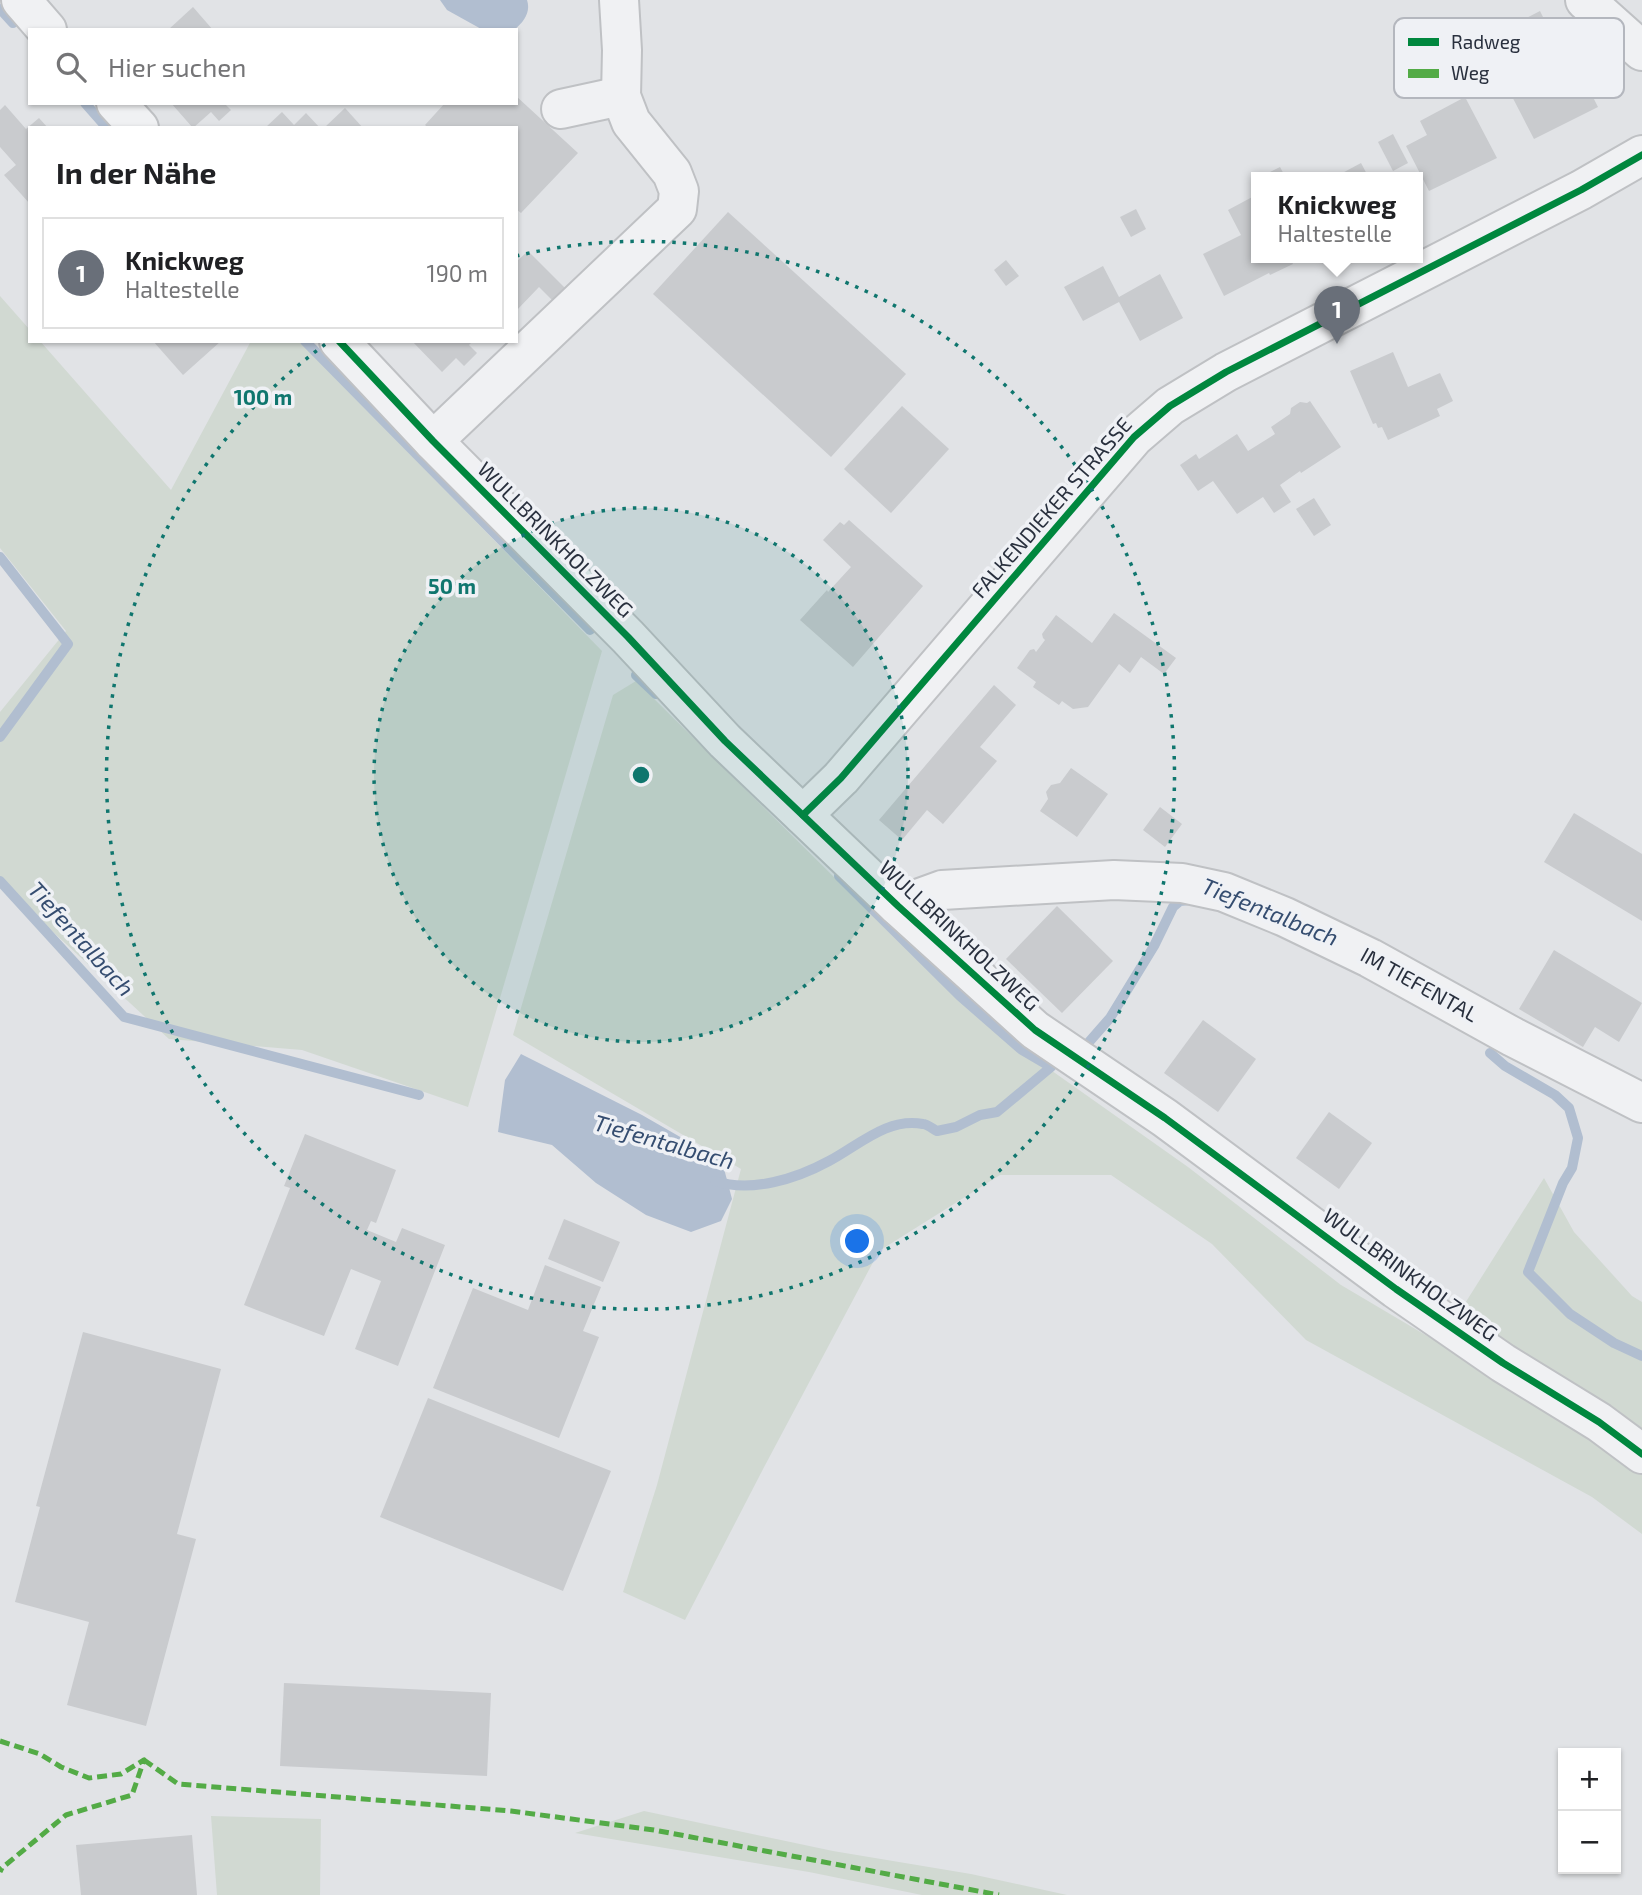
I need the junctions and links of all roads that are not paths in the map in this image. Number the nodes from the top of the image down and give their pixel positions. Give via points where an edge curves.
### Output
1 (21, 0) edge
2 (619, 0) edge
3 (1585, 0) edge
4 (1605, 18) edge
5 (45, 28) edge
6 (1624, 35) edge
7 (1642, 51) edge
8 (621, 96) junction
9 (118, 105) edge
10 (561, 109) dead end
11 (137, 126) edge
12 (1642, 155) edge
13 (341, 343) edge
14 (433, 441) junction
15 (803, 815) junction
16 (898, 906) junction
17 (1642, 1103) edge
18 (1642, 1454) edge

1 - 5 street
2 - 8 street
3 - 4 street
6 - 7 street
8 - 10 street
8 - 14 street via 631,122 672,173 679,191 677,209
9 - 11 street
12 - 15 street, FALKENDIEKER STRASSE via 1226,372 1170,406 1134,437 841,778
13 - 14 street, WULLBRINKHOLZWEG
14 - 15 street, WULLBRINKHOLZWEG
15 - 16 street, WULLBRINKHOLZWEG
16 - 17 street, IM TIEFENTAL via 942,891 1114,880 1182,883 1224,892 1370,958
16 - 18 street, WULLBRINKHOLZWEG via 1035,1030 1166,1118 1396,1289

